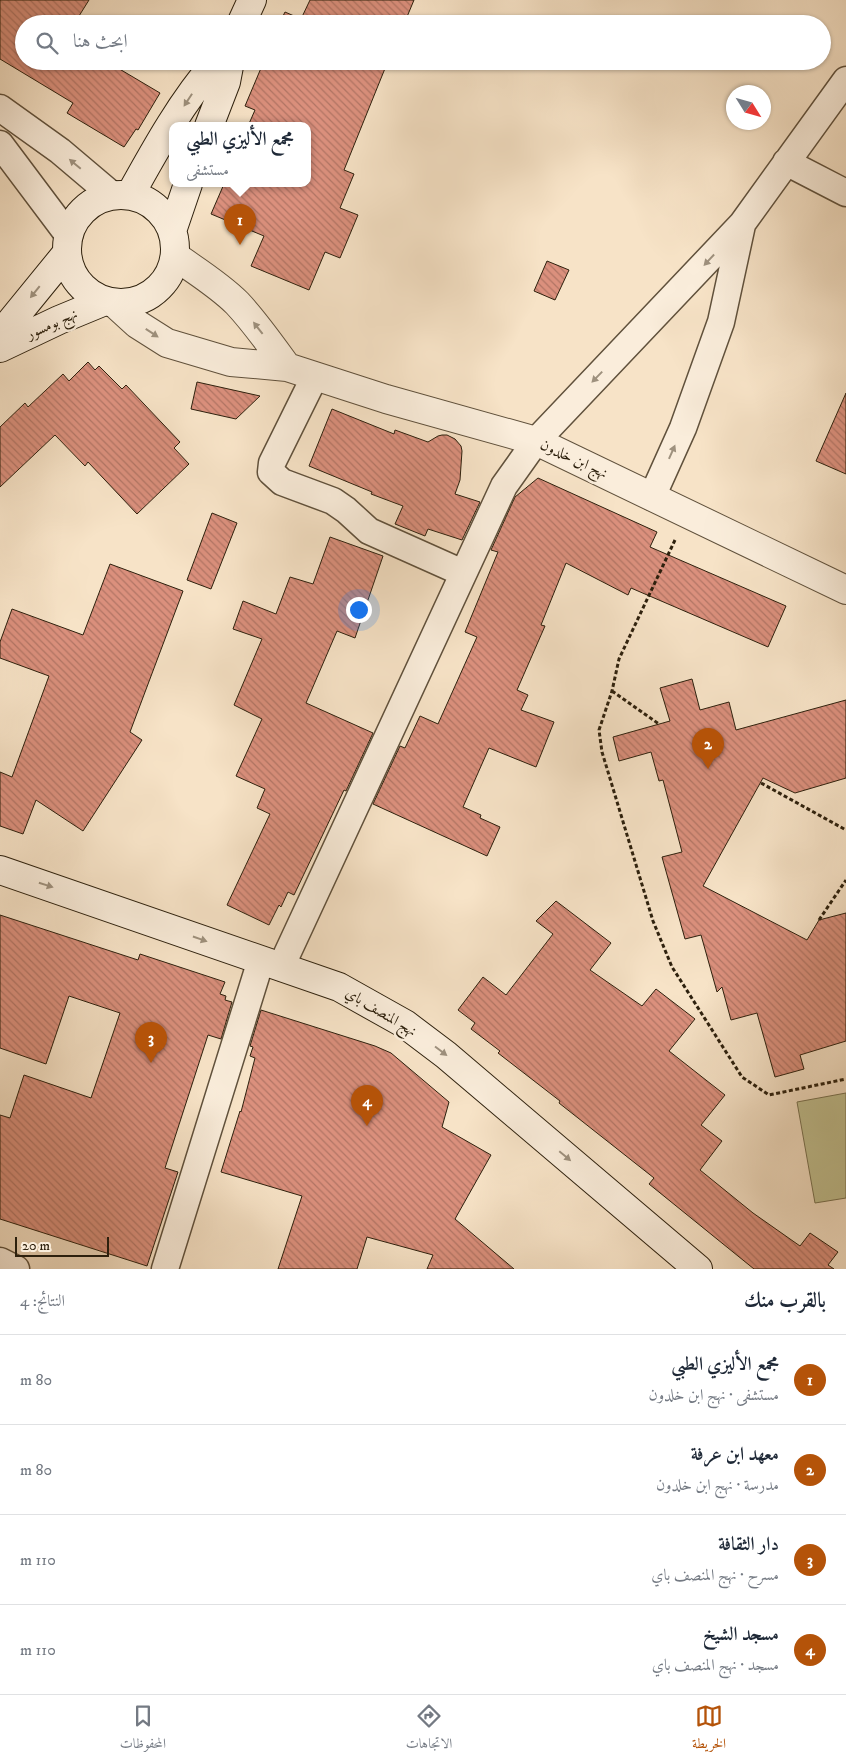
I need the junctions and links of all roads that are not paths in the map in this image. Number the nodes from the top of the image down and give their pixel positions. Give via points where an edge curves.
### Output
1 (252, 0) edge
2 (246, 15) edge
3 (210, 70) edge
4 (228, 70) edge
5 (846, 80) edge
6 (0, 108) edge
7 (173, 122) edge
8 (211, 122) edge
9 (169, 128) edge
10 (0, 144) edge
11 (786, 162) junction
12 (187, 187) edge
13 (846, 194) edge
14 (121, 195) junction
15 (742, 224) junction
16 (174, 243) junction
17 (67, 245) junction
18 (109, 302) junction
19 (0, 336) edge
20 (0, 348) edge
21 (286, 367) junction
22 (315, 376) junction
23 (536, 441) junction
24 (652, 497) junction
25 (463, 573) junction
26 (846, 590) edge
27 (0, 870) edge
28 (271, 964) junction
29 (0, 1262) edge
30 (16, 1269) edge
31 (165, 1269) edge
32 (698, 1269) edge

1 - 2 main road
3 -> 7 main road
4 - 8 main road
5 - 11 street
14 -> 6 street
9 -> 14 main road
10 - 17 street
11 - 13 street
11 - 15 street
12 - 16 main road, نهج بومسور
14 - 16 main road via 148,201 163,214
14 - 17 main road, نهج بومسور via 94,202 79,219
15 -> 23 street
24 -> 15 street via 683,428 721,322
16 - 18 main road, نهج بومسور via 167,277 154,292 137,301
21 -> 16 main road via 236,302 208,279
17 - 18 main road, نهج بومسور via 72,275 85,291
17 -> 19 main road, نهج بومسور
18 - 20 main road, نهج بومسور via 58,320
18 -> 21 main road, نهج ابن خلدون via 167,343 231,362
21 - 22 main road, نهج ابن خلدون
22 - 23 main road, نهج ابن خلدون
22 - 25 street via 272,463 271,472 282,482 333,501 369,531
23 - 24 main road, نهج ابن خلدون
23 - 25 street via 504,486
24 - 26 main road, نهج ابن خلدون
25 - 28 street
27 -> 28 main road, نهج المنصف باي
28 - 31 street
28 -> 32 main road, نهج المنصف باي via 339,987 405,1024 446,1055
29 - 30 street

